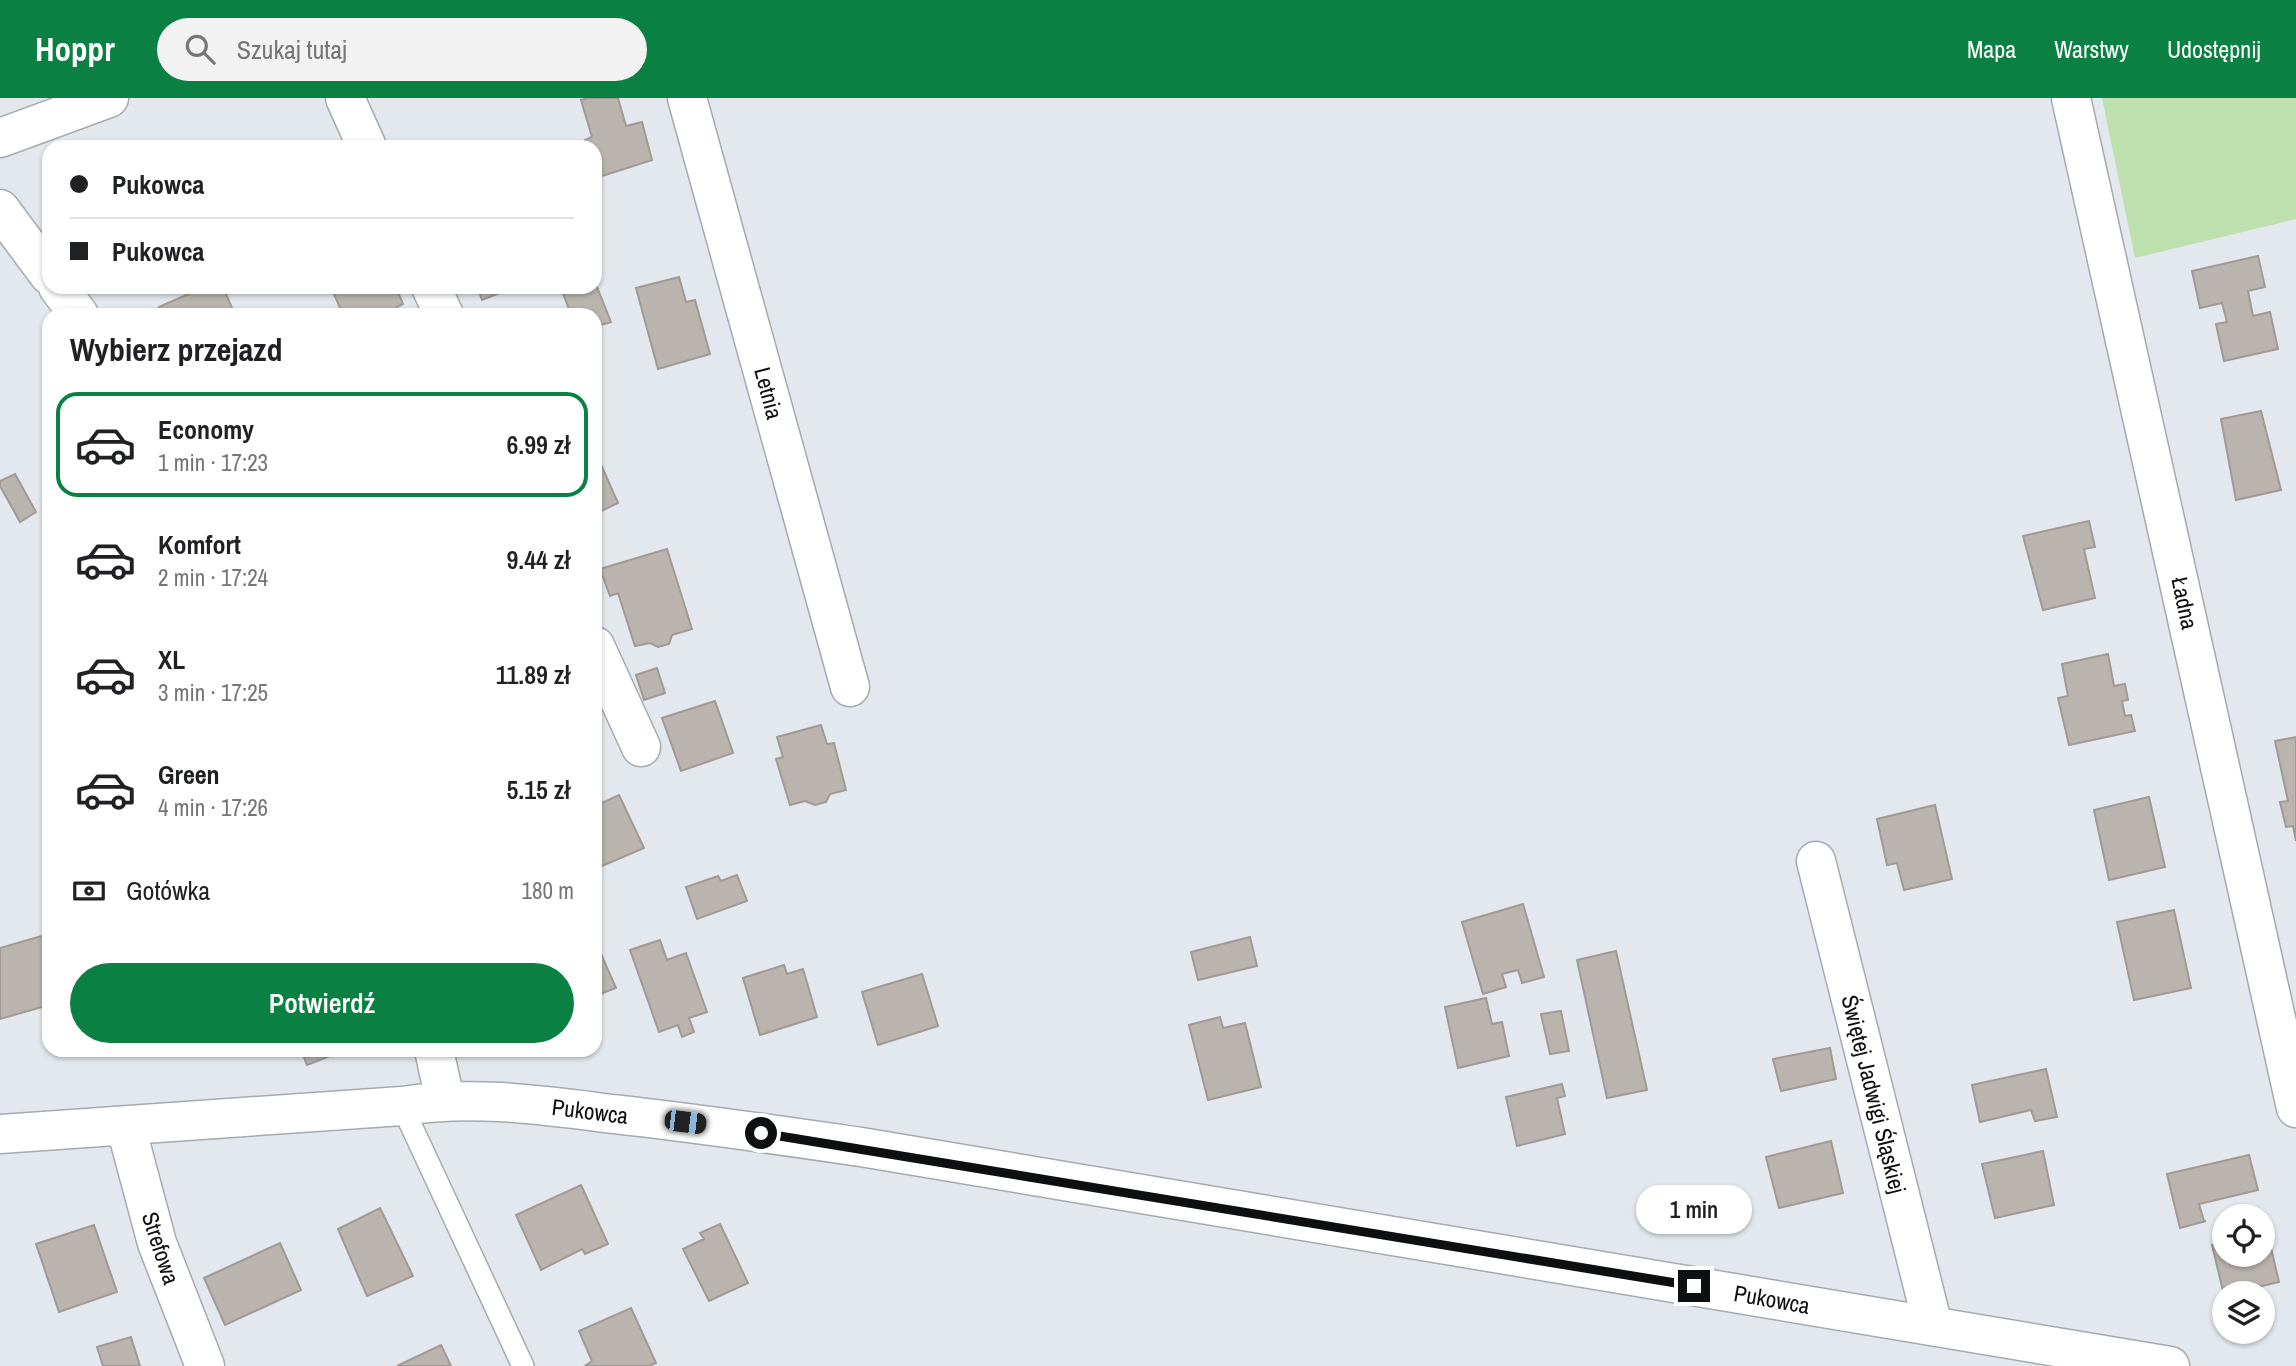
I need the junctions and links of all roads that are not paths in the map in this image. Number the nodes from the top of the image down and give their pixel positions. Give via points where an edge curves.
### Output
1 (109, 98) edge
2 (345, 98) edge
3 (687, 98) edge
4 (2071, 98) edge
5 (0, 138) edge
6 (364, 140) edge
7 (0, 209) edge
8 (42, 266) edge
9 (602, 661) edge
10 (850, 687) dead end
11 (641, 747) dead end
12 (1816, 862) dead end
13 (436, 1057) edge
14 (445, 1100) junction
15 (402, 1106) junction
16 (2296, 1108) edge
17 (126, 1127) junction
18 (0, 1134) edge
19 (1933, 1326) junction
20 (205, 1366) edge
21 (523, 1366) edge
22 (2170, 1366) edge

1 - 5 street
2 - 6 street
3 - 10 street, Letnia
4 - 16 street, Ładna
7 - 8 street
9 - 11 street
12 - 19 street, Świętej Jadwigi Śląskiej
13 - 14 street
14 - 15 street, Pukowca
14 - 19 street, Pukowca via 499,1100 847,1145
15 - 17 street, Pukowca
15 - 21 lane
17 - 18 street, Pukowca
17 - 20 street, Strefowa via 157,1242
19 - 22 street, Pukowca

